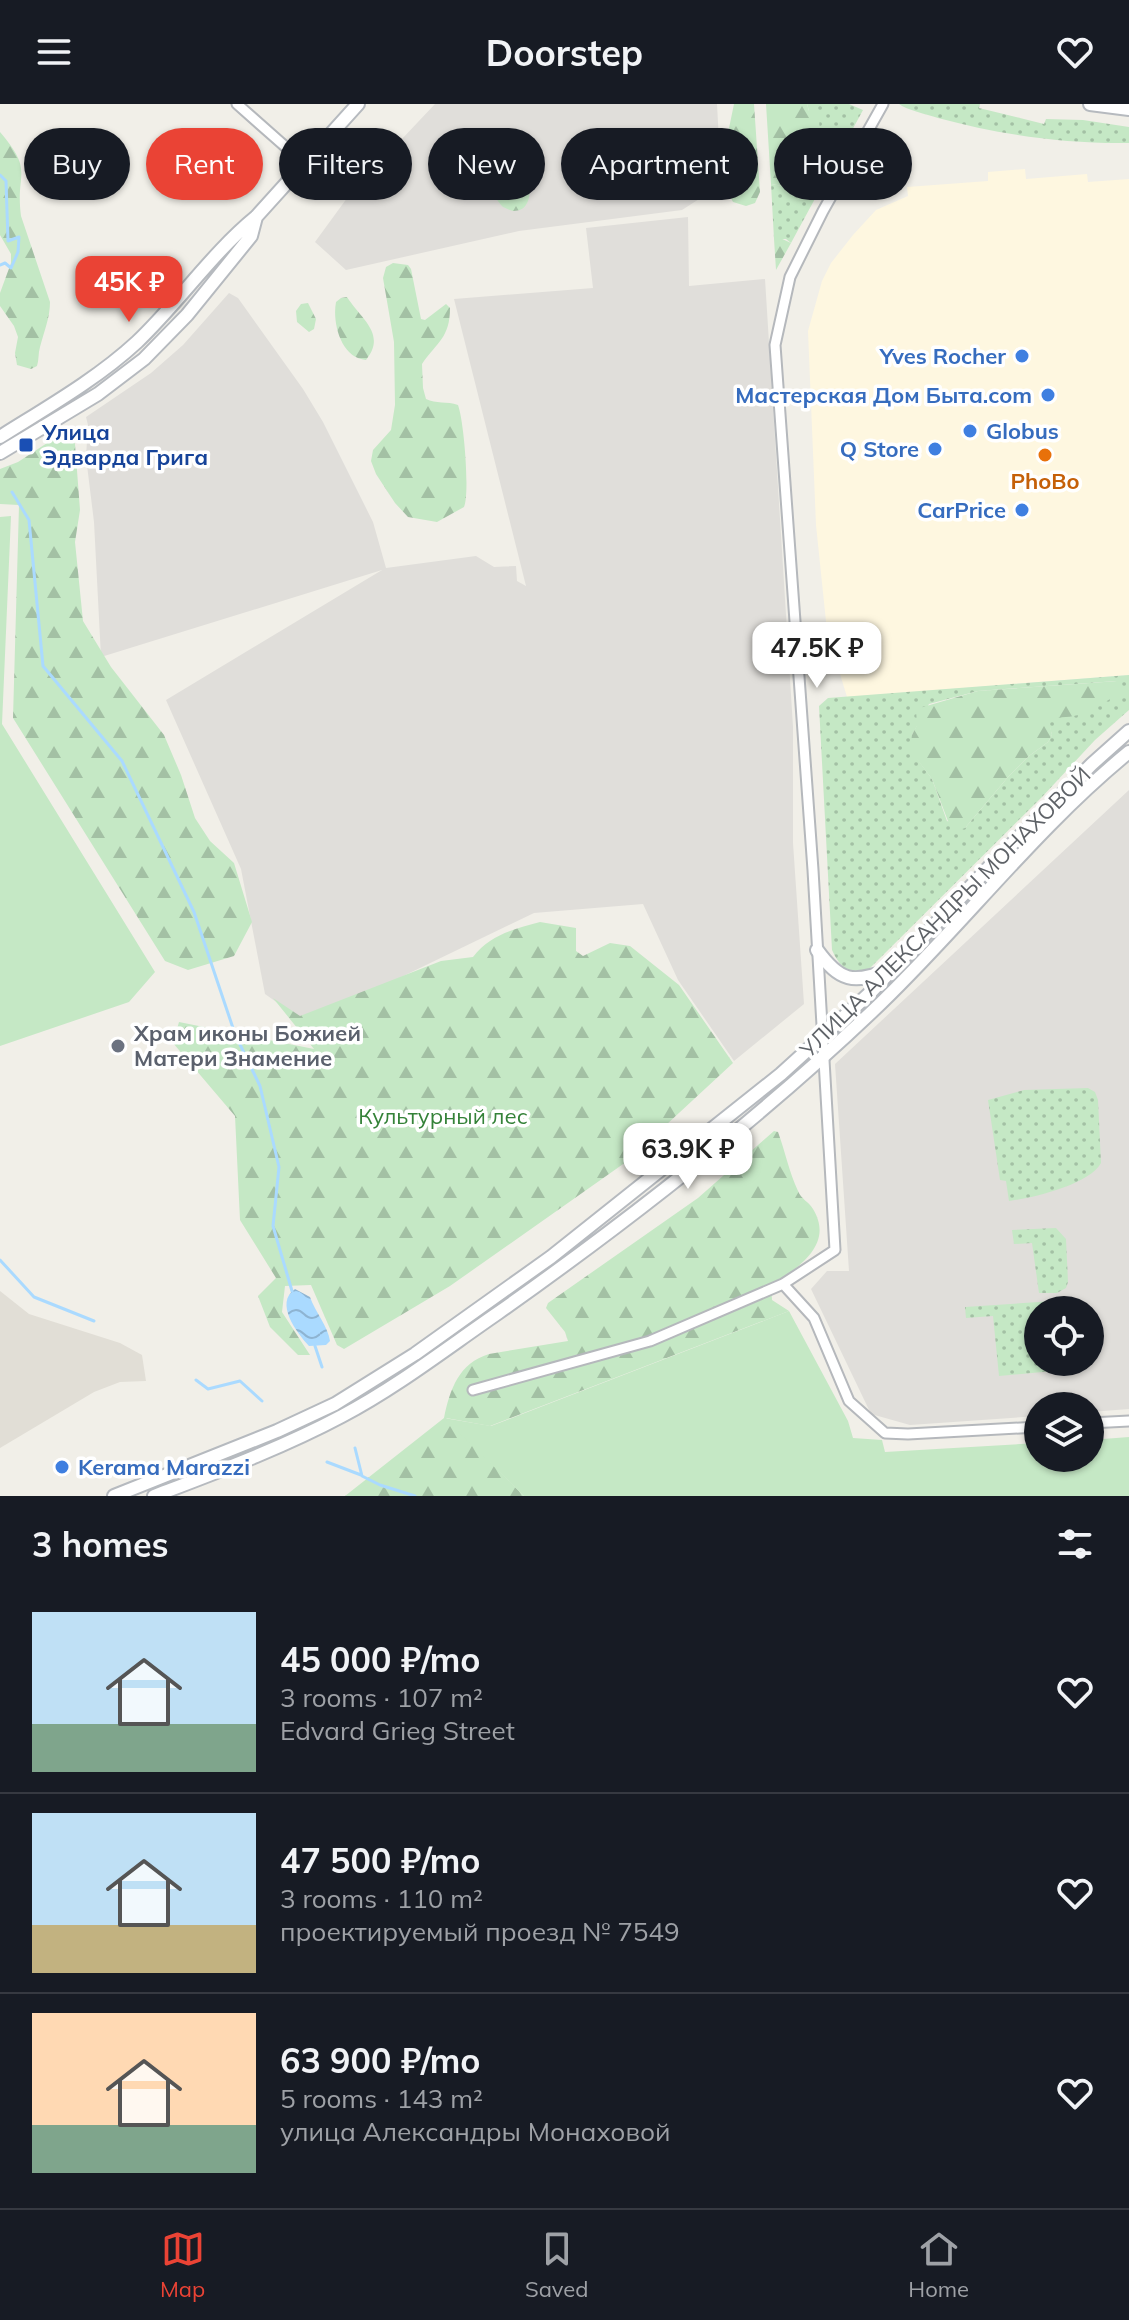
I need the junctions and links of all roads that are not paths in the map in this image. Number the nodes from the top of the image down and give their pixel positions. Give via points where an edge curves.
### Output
1 (237, 104) edge
2 (358, 104) edge
3 (883, 104) edge
4 (1090, 104) edge
5 (1129, 109) edge
6 (337, 128) edge
7 (279, 141) edge
8 (279, 192) edge
9 (256, 217) junction
10 (0, 437) edge
11 (0, 453) edge
12 (1129, 721) edge
13 (1129, 731) edge
14 (1129, 752) edge
15 (1092, 764) junction
16 (817, 950) junction
17 (892, 969) junction
18 (822, 1037) junction
19 (823, 1055) junction
20 (783, 1284) junction
21 (473, 1390) dead end
22 (1129, 1421) edge
23 (1104, 1422) edge
24 (1024, 1428) edge
25 (114, 1496) edge
26 (154, 1496) edge

1 - 7 street
2 - 6 main road
3 - 16 street via 790,277 775,345
4 - 5 main road
8 - 9 main road
9 - 10 main road via 134,344
9 - 11 main road via 251,236 144,359 98,394
12 - 15 main road
13 - 15 main road, УЛИЦА АЛЕКСАНДРЫ МОНАХОВОЙ
14 - 19 main road, УЛИЦА АЛЕКСАНДРЫ МОНАХОВОЙ
15 - 17 main road, УЛИЦА АЛЕКСАНДРЫ МОНАХОВОЙ
16 - 17 main road via 849,979
16 - 18 street
17 - 18 main road, УЛИЦА АЛЕКСАНДРЫ МОНАХОВОЙ
18 - 19 street
18 - 25 main road, УЛИЦА АЛЕКСАНДРЫ МОНАХОВОЙ via 551,1257 360,1390 277,1431
19 - 20 street via 835,1250
19 - 26 main road, УЛИЦА АЛЕКСАНДРЫ МОНАХОВОЙ via 560,1268 412,1373 312,1431
20 - 21 street via 650,1341
20 - 24 street via 814,1318 849,1401 885,1433
22 - 23 street

